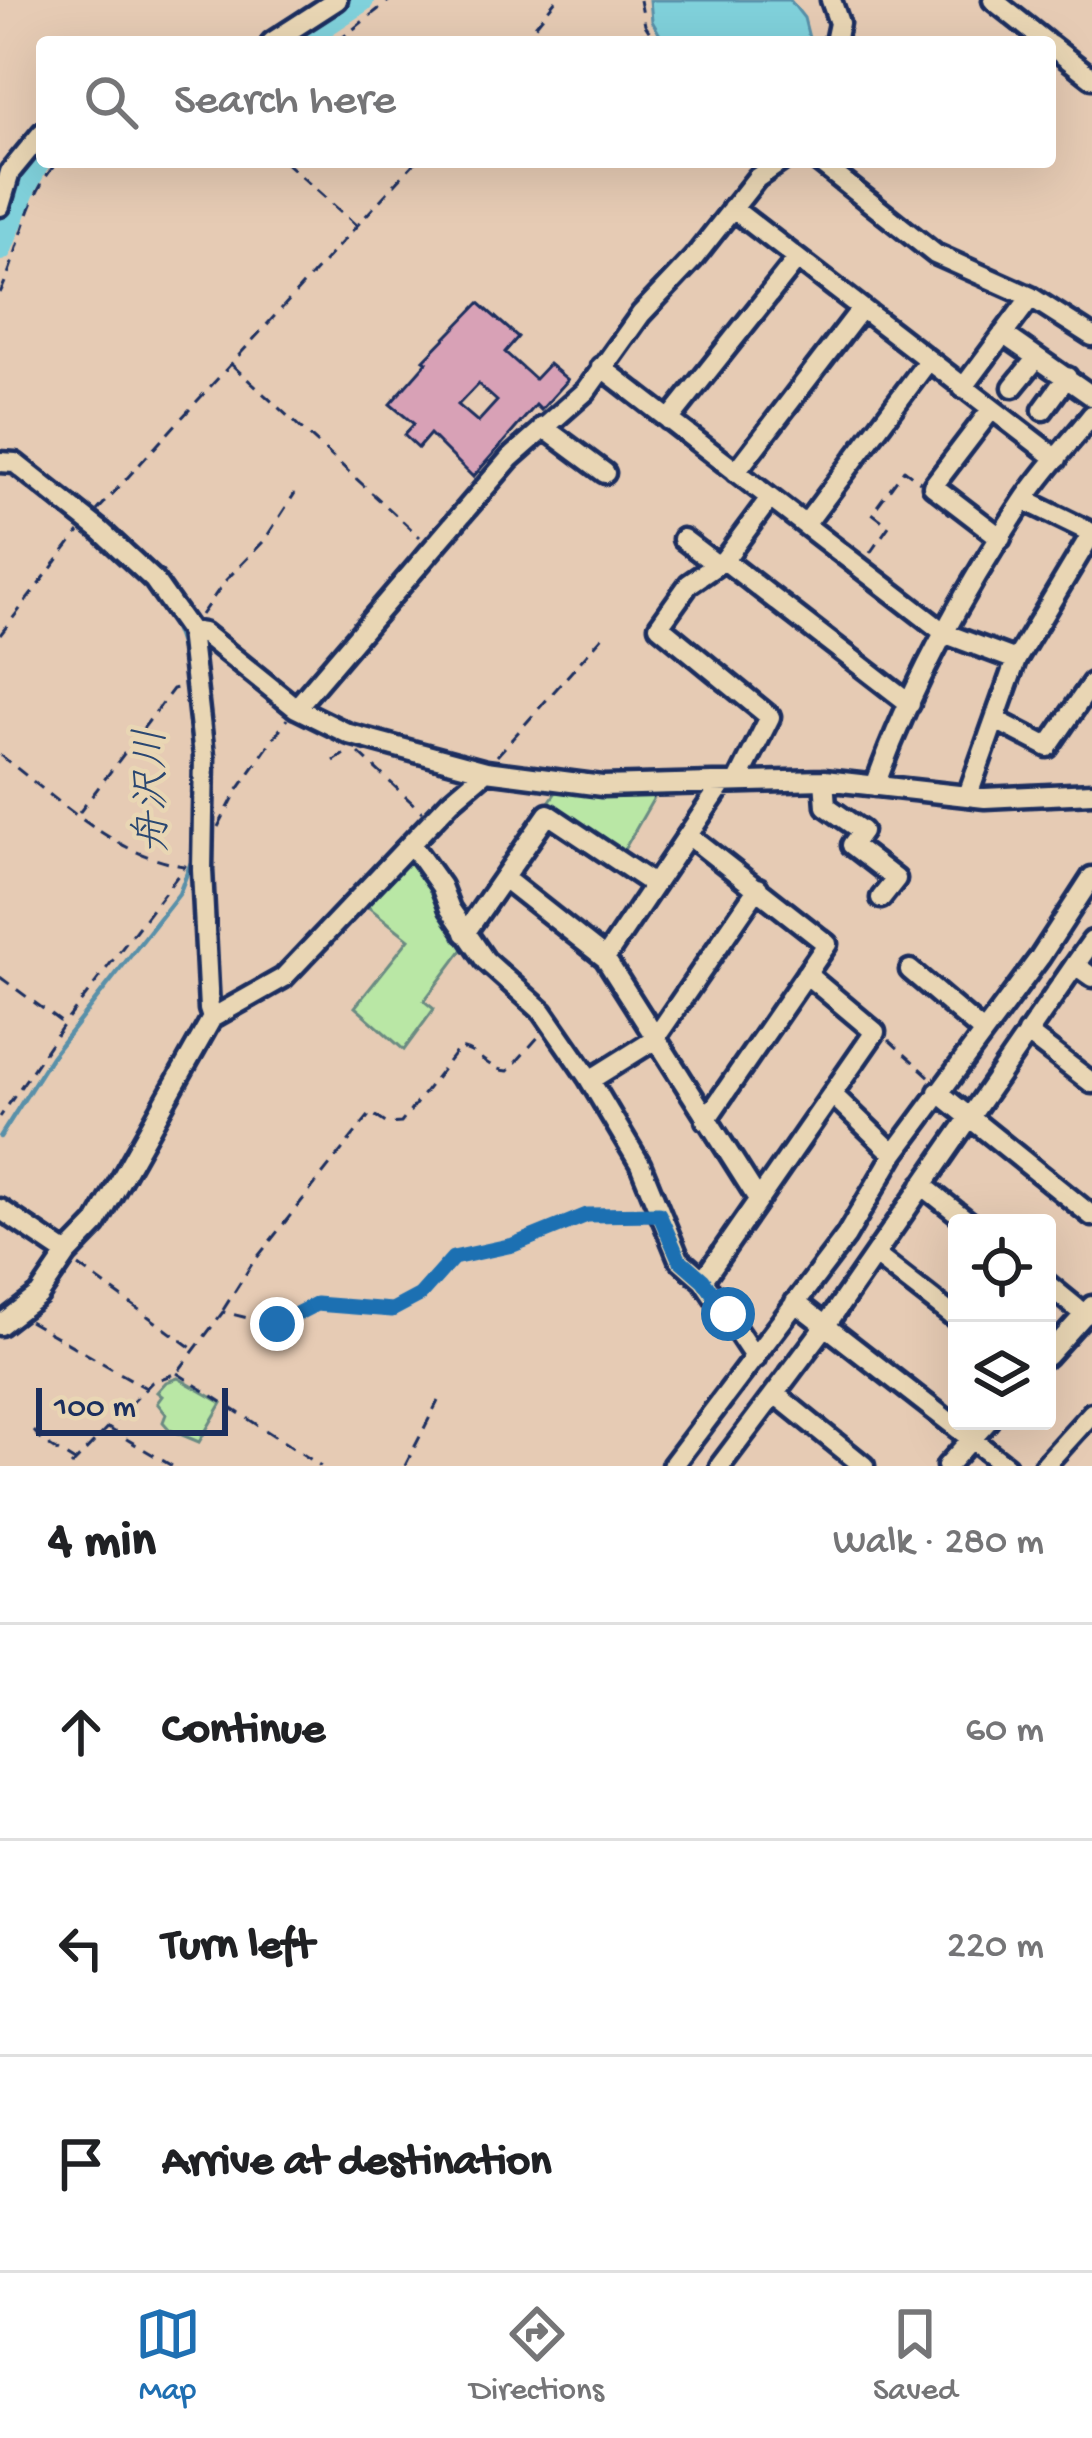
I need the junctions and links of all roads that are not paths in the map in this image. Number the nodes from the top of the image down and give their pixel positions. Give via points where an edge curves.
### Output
1 (337, 0) edge
2 (831, 0) edge
3 (993, 0) edge
4 (281, 36) edge
5 (836, 36) edge
6 (1038, 36) edge
7 (1056, 50) edge
8 (1092, 78) edge
9 (36, 140) edge
10 (772, 168) edge
11 (827, 168) edge
12 (0, 206) edge
13 (732, 208) junction
14 (797, 259) junction
15 (1031, 297) junction
16 (861, 309) junction
17 (1004, 334) junction
18 (1092, 336) edge
19 (1036, 358) junction
20 (928, 361) junction
21 (601, 367) junction
22 (1067, 377) junction
23 (1013, 387) dead end
24 (962, 388) junction
25 (1092, 396) edge
26 (991, 410) junction
27 (1043, 410) dead end
28 (1092, 415) edge
29 (669, 420) junction
30 (543, 427) junction
31 (1057, 459) junction
32 (8, 462) edge
33 (736, 472) junction
34 (605, 473) dead end
35 (770, 498) junction
36 (1024, 500) junction
37 (805, 525) junction
38 (1092, 533) edge
39 (1001, 538) junction
40 (682, 539) dead end
41 (721, 563) junction
42 (190, 631) junction
43 (946, 634) junction
44 (1016, 660) junction
45 (1092, 683) edge
46 (910, 704) junction
47 (296, 708) junction
48 (996, 720) junction
49 (486, 771) junction
50 (824, 780) junction
51 (731, 781) junction
52 (875, 785) junction
53 (1092, 793) edge
54 (968, 795) junction
55 (688, 835) junction
56 (411, 844) junction
57 (1092, 877) edge
58 (506, 879) junction
59 (653, 884) junction
60 (758, 888) junction
61 (881, 898) dead end
62 (465, 933) junction
63 (1092, 940) edge
64 (605, 958) junction
65 (1075, 965) junction
66 (910, 970) dead end
67 (806, 974) junction
68 (1092, 977) edge
69 (212, 1018) junction
70 (982, 1032) junction
71 (1027, 1033) junction
72 (654, 1040) junction
73 (590, 1081) junction
74 (1092, 1083) edge
75 (939, 1090) junction
76 (833, 1095) junction
77 (967, 1117) junction
78 (706, 1120) junction
79 (894, 1154) junction
80 (922, 1185) junction
81 (758, 1199) junction
82 (0, 1209) edge
83 (959, 1214) edge
84 (1092, 1216) edge
85 (875, 1255) junction
86 (66, 1256) junction
87 (703, 1280) junction
88 (1056, 1290) edge
89 (795, 1302) junction
90 (1088, 1311) edge
91 (948, 1312) edge
92 (0, 1325) edge
93 (826, 1325) junction
94 (1056, 1346) edge
95 (755, 1358) junction
96 (775, 1394) junction
97 (1089, 1422) edge
98 (980, 1430) edge
99 (972, 1440) junction
100 (723, 1465) edge
101 (672, 1466) edge
102 (864, 1466) edge
103 (947, 1466) edge
104 (1006, 1466) edge
105 (1044, 1466) edge

1 - 4 street
2 - 5 street
3 - 6 street
7 - 8 street
9 - 12 street via 10,172
10 - 13 street
11 - 15 street via 935,254
13 - 14 street
13 - 21 street
14 - 16 street
14 - 29 street
15 - 17 street
15 - 18 street
16 - 20 street
16 - 33 street
17 - 19 street
17 - 24 street
19 - 22 street
19 - 23 street
20 - 24 street
20 - 37 street
21 - 29 street
21 - 30 street
22 - 25 street
22 - 27 street
24 - 26 street
26 - 31 street
26 - 39 street via 933,486
28 - 31 street
29 - 33 street
30 - 34 street
30 - 47 street
31 - 36 street
32 - 42 street via 81,529 154,580
33 - 35 street
35 - 37 street
35 - 41 street
36 - 38 street
36 - 39 street
37 - 43 street
38 - 44 street
39 - 43 street
40 - 41 street
41 - 46 street
41 - 51 street via 689,584 659,626 770,717
42 - 47 street via 203,633
42 - 69 street via 204,756
43 - 44 street
43 - 46 street
44 - 48 street
45 - 48 street via 1048,747
46 - 52 street
47 - 49 street via 350,734
48 - 54 street
49 - 51 street via 602,786
49 - 56 street
50 - 51 street
50 - 52 street
50 - 61 street via 826,806 862,831 852,845 896,879
51 - 55 street
52 - 54 street
53 - 54 street
55 - 59 street
55 - 60 street
56 - 62 street
56 - 69 street via 283,978
57 - 70 street
58 - 59 street via 548,814
58 - 62 street
58 - 64 street
59 - 64 street
60 - 67 street via 827,944
60 - 72 street
62 - 73 street via 552,1026
63 - 65 street
64 - 72 street
65 - 68 street
65 - 71 street
66 - 70 street
67 - 76 street via 874,1032
67 - 78 street
69 - 86 street via 96,1224
70 - 75 street
71 - 74 street
71 - 77 street
72 - 73 street
72 - 78 street
73 - 87 street via 640,1164 679,1259
75 - 77 street
75 - 79 street
76 - 79 street
76 - 81 street
77 - 80 street
77 - 84 street
78 - 81 street
79 - 89 street
80 - 83 street
80 - 85 street
81 - 87 street
82 - 86 street
85 - 91 street
85 - 93 street
86 - 92 street via 38,1295
87 - 95 street
88 - 90 street
89 - 93 street
89 - 95 street
90 - 94 street
93 - 96 street
93 - 99 street
95 - 101 street
96 - 100 street
96 - 102 street
97 - 105 street
98 - 99 street
99 - 103 street
99 - 104 street

